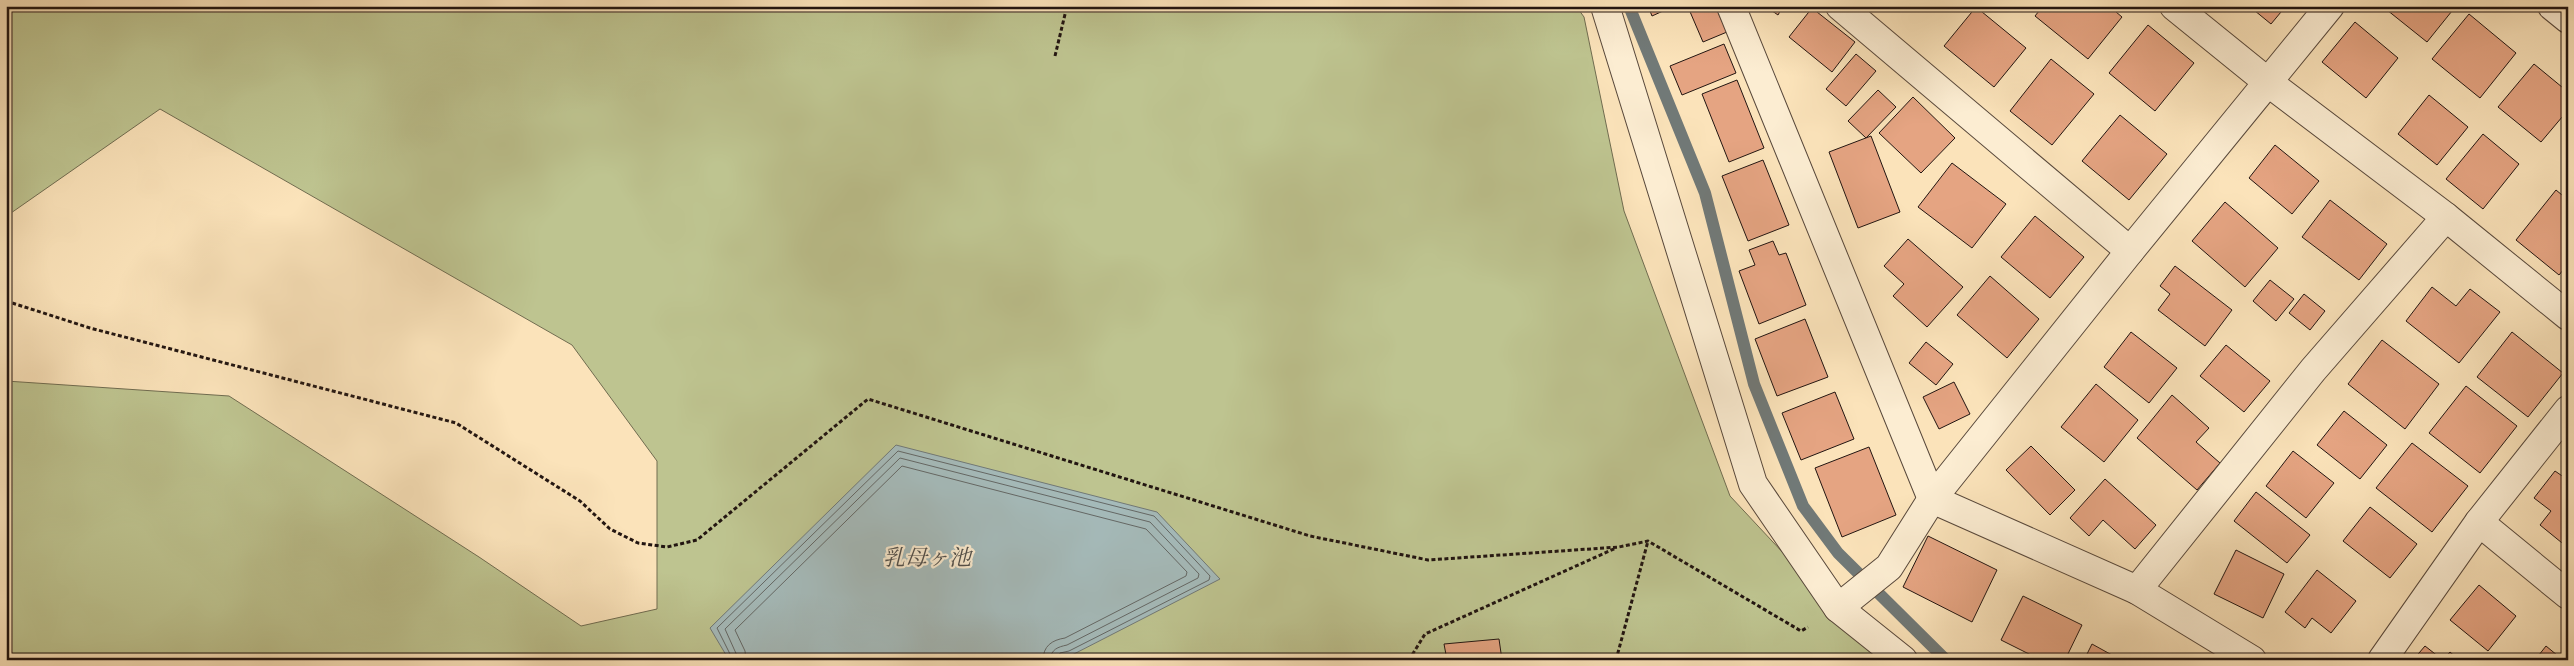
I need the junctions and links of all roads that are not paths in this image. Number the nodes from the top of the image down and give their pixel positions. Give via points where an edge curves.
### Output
1 (1605, 6) edge
2 (1731, 6) edge
3 (1840, 6) edge
4 (2174, 6) edge
5 (2330, 6) edge
6 (2552, 6) edge
7 (2568, 18) edge
8 (2269, 84) junction
9 (2446, 217) junction
10 (2130, 251) junction
11 (2568, 316) edge
12 (2568, 410) edge
13 (1932, 499) junction
14 (2479, 522) junction
15 (2137, 590) junction
16 (2568, 595) edge
17 (1838, 608) junction
18 (1903, 660) edge
19 (2252, 660) edge
20 (2382, 660) edge

1 - 17 street via 1753,484
2 - 13 street
3 - 10 street
4 - 8 street
5 - 8 street
6 - 7 street
8 - 9 street
8 - 10 street
9 - 11 street
9 - 15 street via 2313,370
10 - 13 street
12 - 14 street
13 - 15 street
13 - 17 street via 1889,567
14 - 16 street
14 - 20 street
15 - 19 street
17 - 18 street

